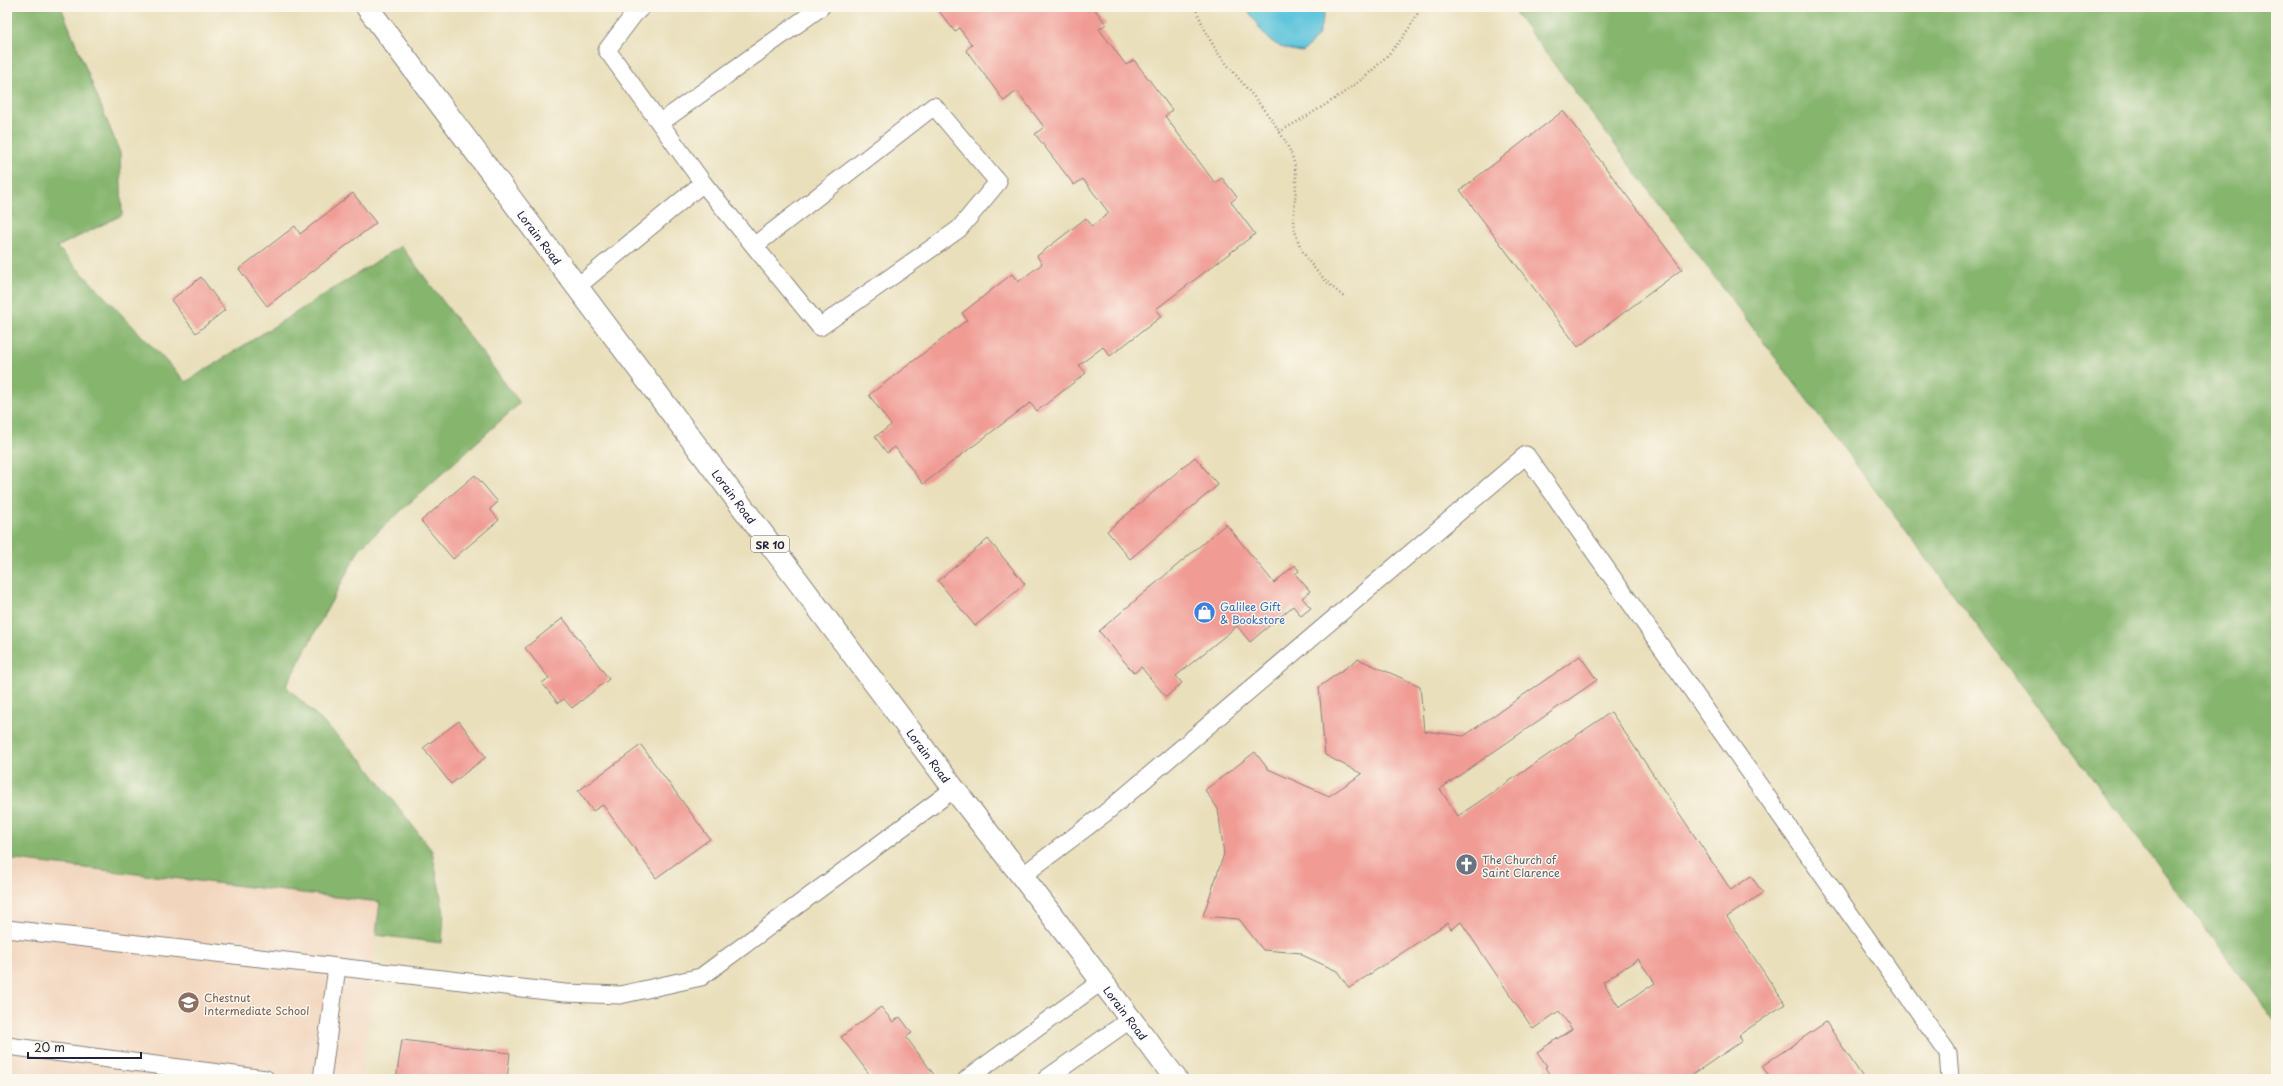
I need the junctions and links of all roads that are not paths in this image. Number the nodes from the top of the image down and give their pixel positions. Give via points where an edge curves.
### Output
1 (367, 7) edge
2 (642, 7) edge
3 (821, 7) edge
4 (660, 123) junction
5 (703, 183) junction
6 (754, 246) junction
7 (578, 286) junction
8 (954, 789) junction
9 (1022, 876) junction
10 (7, 929) edge
11 (337, 967) junction
12 (1102, 981) junction
13 (1131, 1019) junction
14 (7, 1046) edge
15 (266, 1079) edge
16 (322, 1079) edge
17 (967, 1079) edge
18 (1046, 1079) edge
19 (1176, 1079) edge
20 (1950, 1079) edge

1 - 7 main road, Lorain Road / SR 10
2 - 4 lane via 607,50
3 - 4 lane
4 - 5 lane
5 - 6 lane
5 - 7 lane
6 - 6 lane via 934,106 998,182 959,230 820,327
7 - 8 main road, Lorain Road / SR 10
8 - 9 main road, Lorain Road / SR 10
8 - 11 lane via 701,977 620,995 565,993
9 - 12 main road, Lorain Road / SR 10
9 - 20 lane via 1104,814 1526,455 1948,1052
10 - 11 lane
11 - 16 lane
12 - 13 main road, Lorain Road / SR 10
12 - 17 lane
13 - 18 lane
13 - 19 main road, Lorain Road / SR 10
14 - 15 lane

